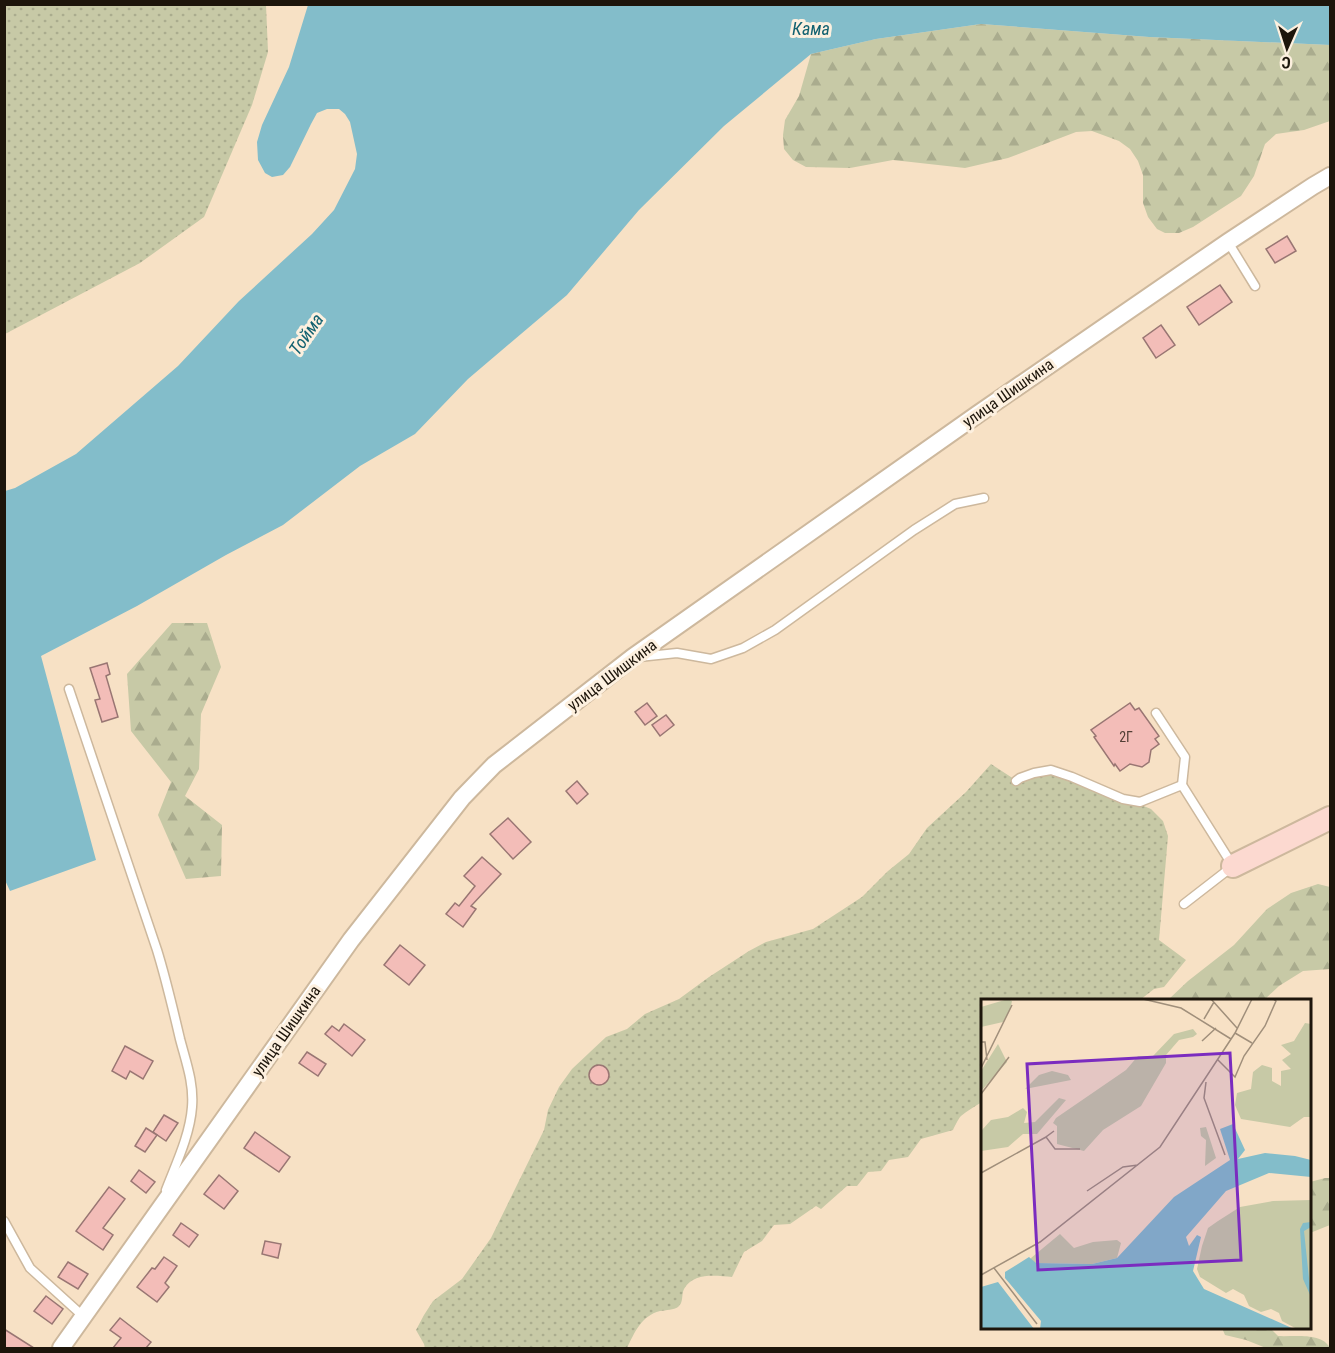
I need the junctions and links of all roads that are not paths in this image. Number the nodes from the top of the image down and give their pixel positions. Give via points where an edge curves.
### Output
1 (1330, 176) edge
2 (1228, 242) junction
3 (1255, 286) dead end
4 (984, 498) dead end
5 (633, 657) junction
6 (69, 689) dead end
7 (1156, 713) dead end
8 (1016, 782) dead end
9 (1182, 785) junction
10 (1330, 818) edge
11 (1233, 866) junction
12 (1184, 904) dead end
13 (156, 1216) junction
14 (4, 1221) edge
15 (84, 1317) junction
16 (61, 1348) edge

1 - 2 street, улица Шишкина
2 - 3 lane
2 - 5 street, улица Шишкина
4 - 5 lane via 955,504 775,630 743,648 711,659 677,653
5 - 13 street, улица Шишкина via 494,765 462,798 351,940
6 - 13 lane via 167,982 193,1091 192,1110 178,1160
7 - 9 lane via 1185,757
8 - 9 lane via 1051,770 1140,802
9 - 11 lane
10 - 11 street
11 - 12 lane
13 - 15 street, улица Шишкина
14 - 15 lane via 30,1268
15 - 16 street, улица Шишкина

